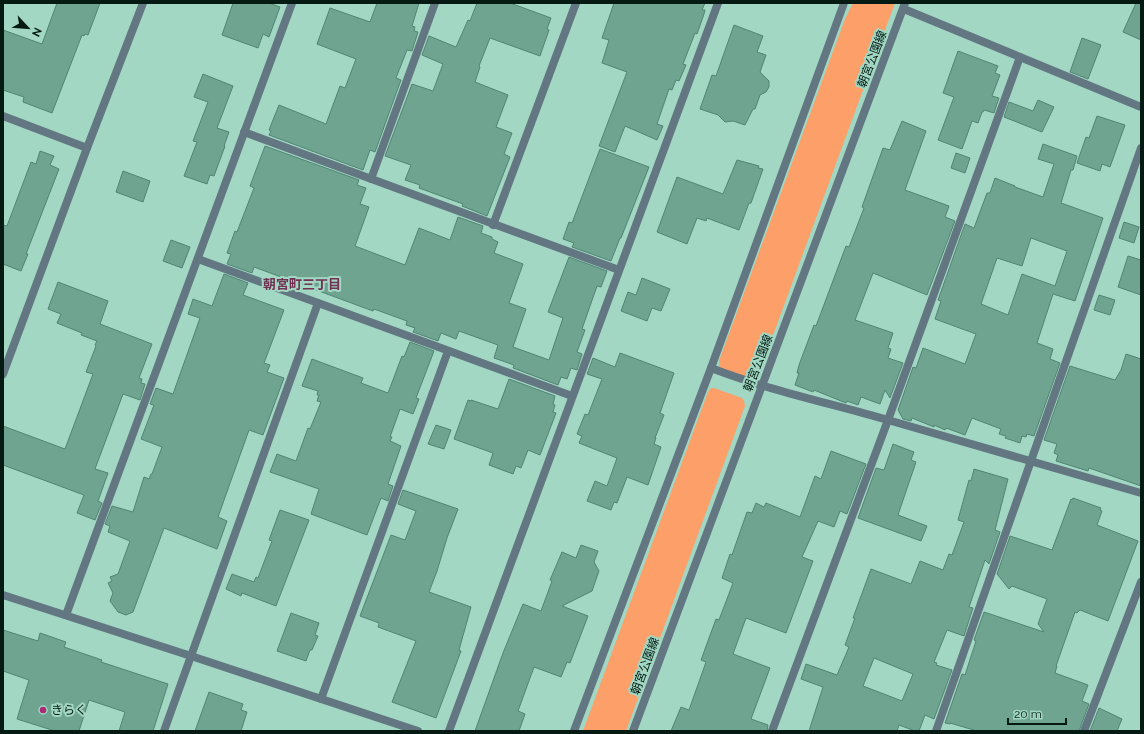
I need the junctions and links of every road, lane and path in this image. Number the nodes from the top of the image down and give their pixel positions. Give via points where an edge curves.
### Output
1 (143, 3) edge
2 (292, 3) edge
3 (435, 3) edge
4 (576, 3) edge
5 (718, 3) edge
6 (844, 3) edge
7 (904, 6) edge
8 (1020, 57) junction
9 (1141, 107) edge
10 (3, 116) edge
11 (244, 132) junction
12 (87, 148) junction
13 (1141, 148) edge
14 (371, 179) junction
15 (493, 225) junction
16 (198, 258) junction
17 (619, 270) junction
18 (318, 303) junction
19 (448, 351) junction
20 (711, 368) junction
21 (3, 374) edge
22 (762, 385) junction
23 (572, 396) junction
24 (888, 420) junction
25 (1030, 462) junction
26 (1141, 493) edge
27 (1141, 582) edge
28 (3, 595) edge
29 (66, 615) junction
30 (191, 656) junction
31 (321, 699) junction
32 (164, 731) edge
33 (418, 731) edge
34 (449, 731) edge
35 (574, 731) edge
36 (633, 731) edge
37 (772, 731) edge
38 (936, 731) edge
39 (1084, 731) edge

1 - 12 street
2 - 11 street
3 - 14 street
4 - 15 street
5 - 17 street
6 - 20 street
7 - 8 street
7 - 22 street, 朝宮公園線
8 - 9 street
8 - 24 street
10 - 12 street
11 - 14 street
11 - 16 street
12 - 21 street
13 - 25 street
14 - 15 street
15 - 17 street
16 - 18 street
16 - 29 street
17 - 23 street
18 - 19 street
18 - 30 street
19 - 23 street
19 - 31 street
20 - 22 street
20 - 35 street
22 - 24 street
22 - 36 street, 朝宮公園線
23 - 34 street
24 - 25 street
24 - 37 street
25 - 26 street
25 - 38 street
27 - 39 street
28 - 29 street
29 - 30 street
30 - 31 street
30 - 32 street
31 - 33 street

